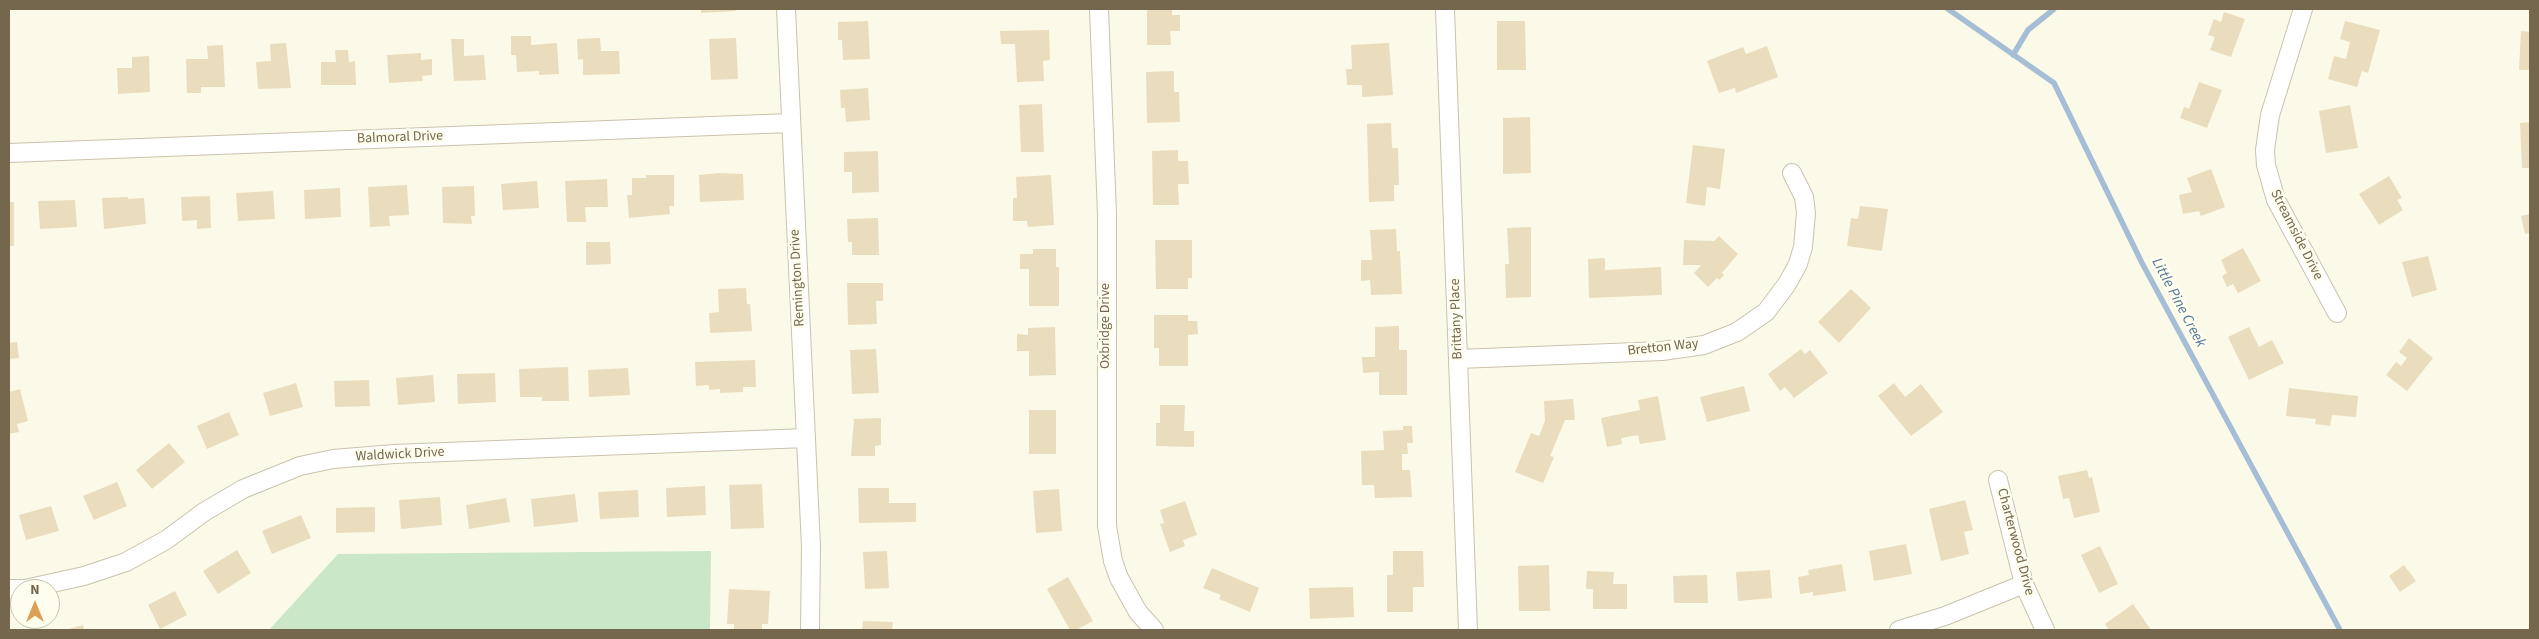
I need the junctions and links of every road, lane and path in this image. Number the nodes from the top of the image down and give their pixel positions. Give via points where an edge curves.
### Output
1 (786, 9) edge
2 (1099, 9) edge
3 (1445, 9) edge
4 (2303, 9) edge
5 (790, 123) junction
6 (9, 154) edge
7 (1792, 173) dead end
8 (2337, 313) dead end
9 (1458, 359) junction
10 (806, 438) junction
11 (1998, 480) dead end
12 (60, 581) edge
13 (2024, 584) junction
14 (810, 630) edge
15 (1154, 630) edge
16 (1468, 630) edge
17 (1899, 630) edge
18 (2045, 630) edge

1 - 5 street, Remington Drive
2 - 15 street, Oxbridge Drive via 1107,215 1107,526 1119,578 1138,612
3 - 9 street, Brittany Place
4 - 8 street, Streamside Drive via 2270,115 2266,165 2276,200
5 - 6 street, Balmoral Drive
5 - 10 street, Remington Drive
7 - 9 street, Bretton Way via 1804,197 1806,213 1798,264 1766,312 1738,332 1704,344 1662,351
9 - 16 street, Brittany Place
10 - 12 street, Waldwick Drive via 333,459 300,466 243,489 166,540 126,562
10 - 14 street, Remington Drive via 812,547
11 - 13 street, Charterwood Drive
13 - 17 street via 1945,616
13 - 18 street, Charterwood Drive

